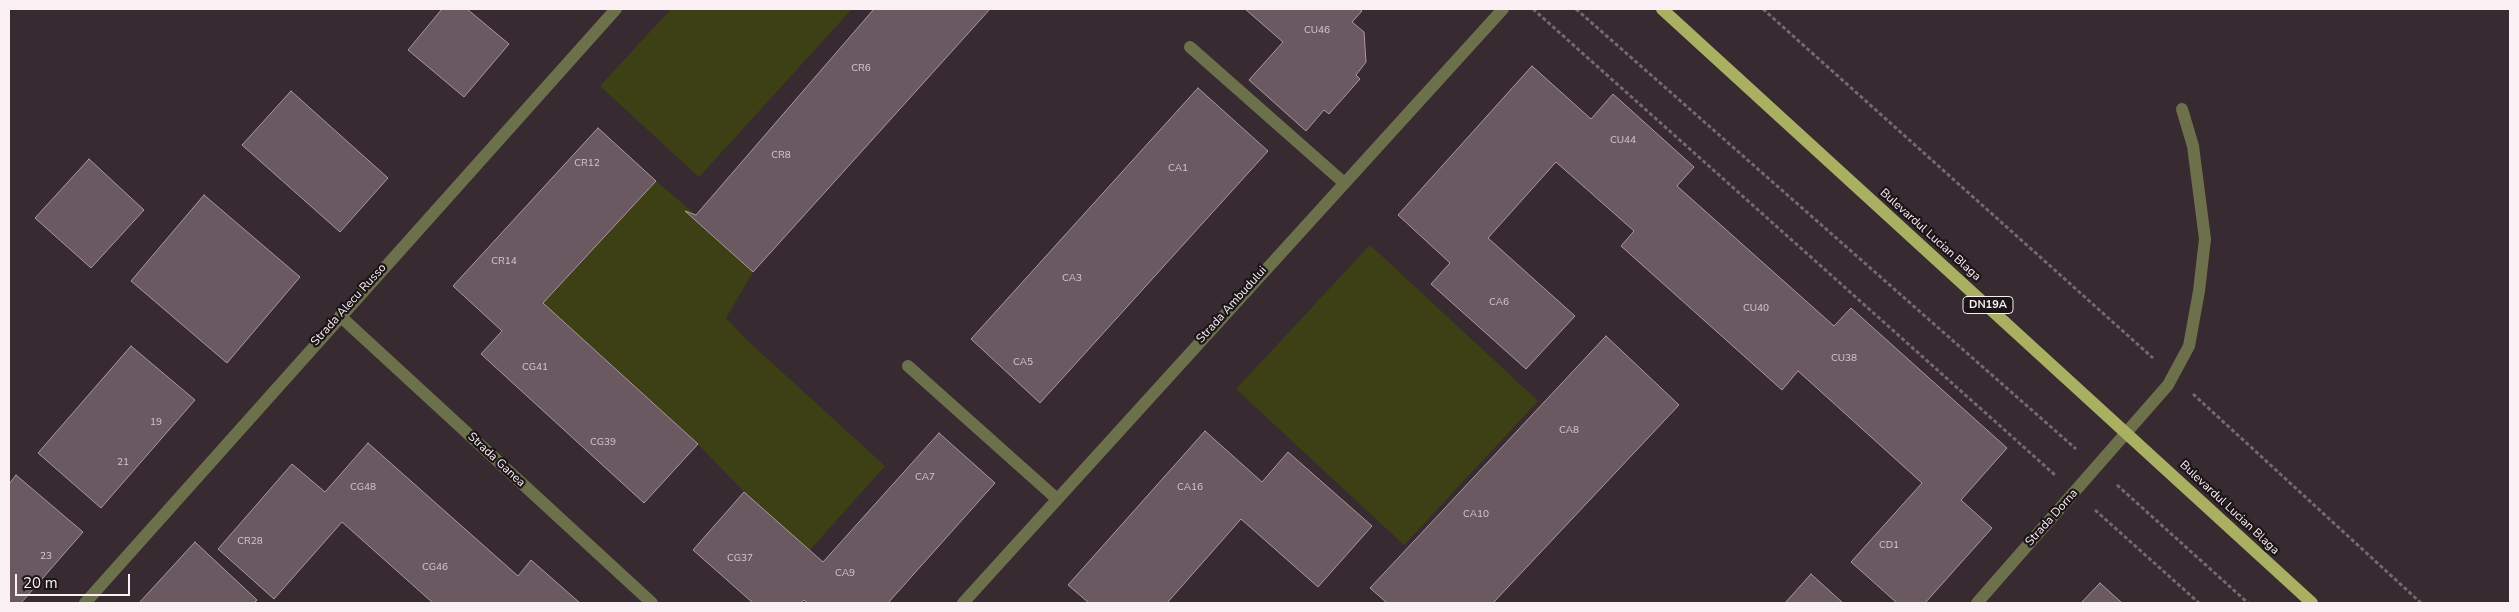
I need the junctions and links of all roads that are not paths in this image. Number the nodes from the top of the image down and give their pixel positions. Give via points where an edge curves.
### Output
1 (616, 9) edge
2 (1503, 9) edge
3 (1662, 9) edge
4 (1190, 47) dead end
5 (2182, 109) dead end
6 (1343, 182) junction
7 (340, 316) junction
8 (908, 366) dead end
9 (2128, 433) junction
10 (1056, 499) junction
11 (85, 603) edge
12 (652, 603) edge
13 (963, 603) edge
14 (1977, 603) edge
15 (2312, 603) edge

1 - 7 street, Strada Alecu Russo
2 - 6 street, Strada Ambudului
3 - 9 main road, Bulevardul Lucian Blaga / DN19A
4 - 6 street
5 - 9 street, Strada Dorna via 2193,146 2205,239 2199,291 2189,346 2168,385
6 - 10 street, Strada Ambudului
7 - 11 street, Strada Alecu Russo
7 - 12 street, Strada Ganea
8 - 10 street
9 - 14 street, Strada Dorna
9 - 15 main road, Bulevardul Lucian Blaga / DN19A
10 - 13 street, Strada Ambudului

